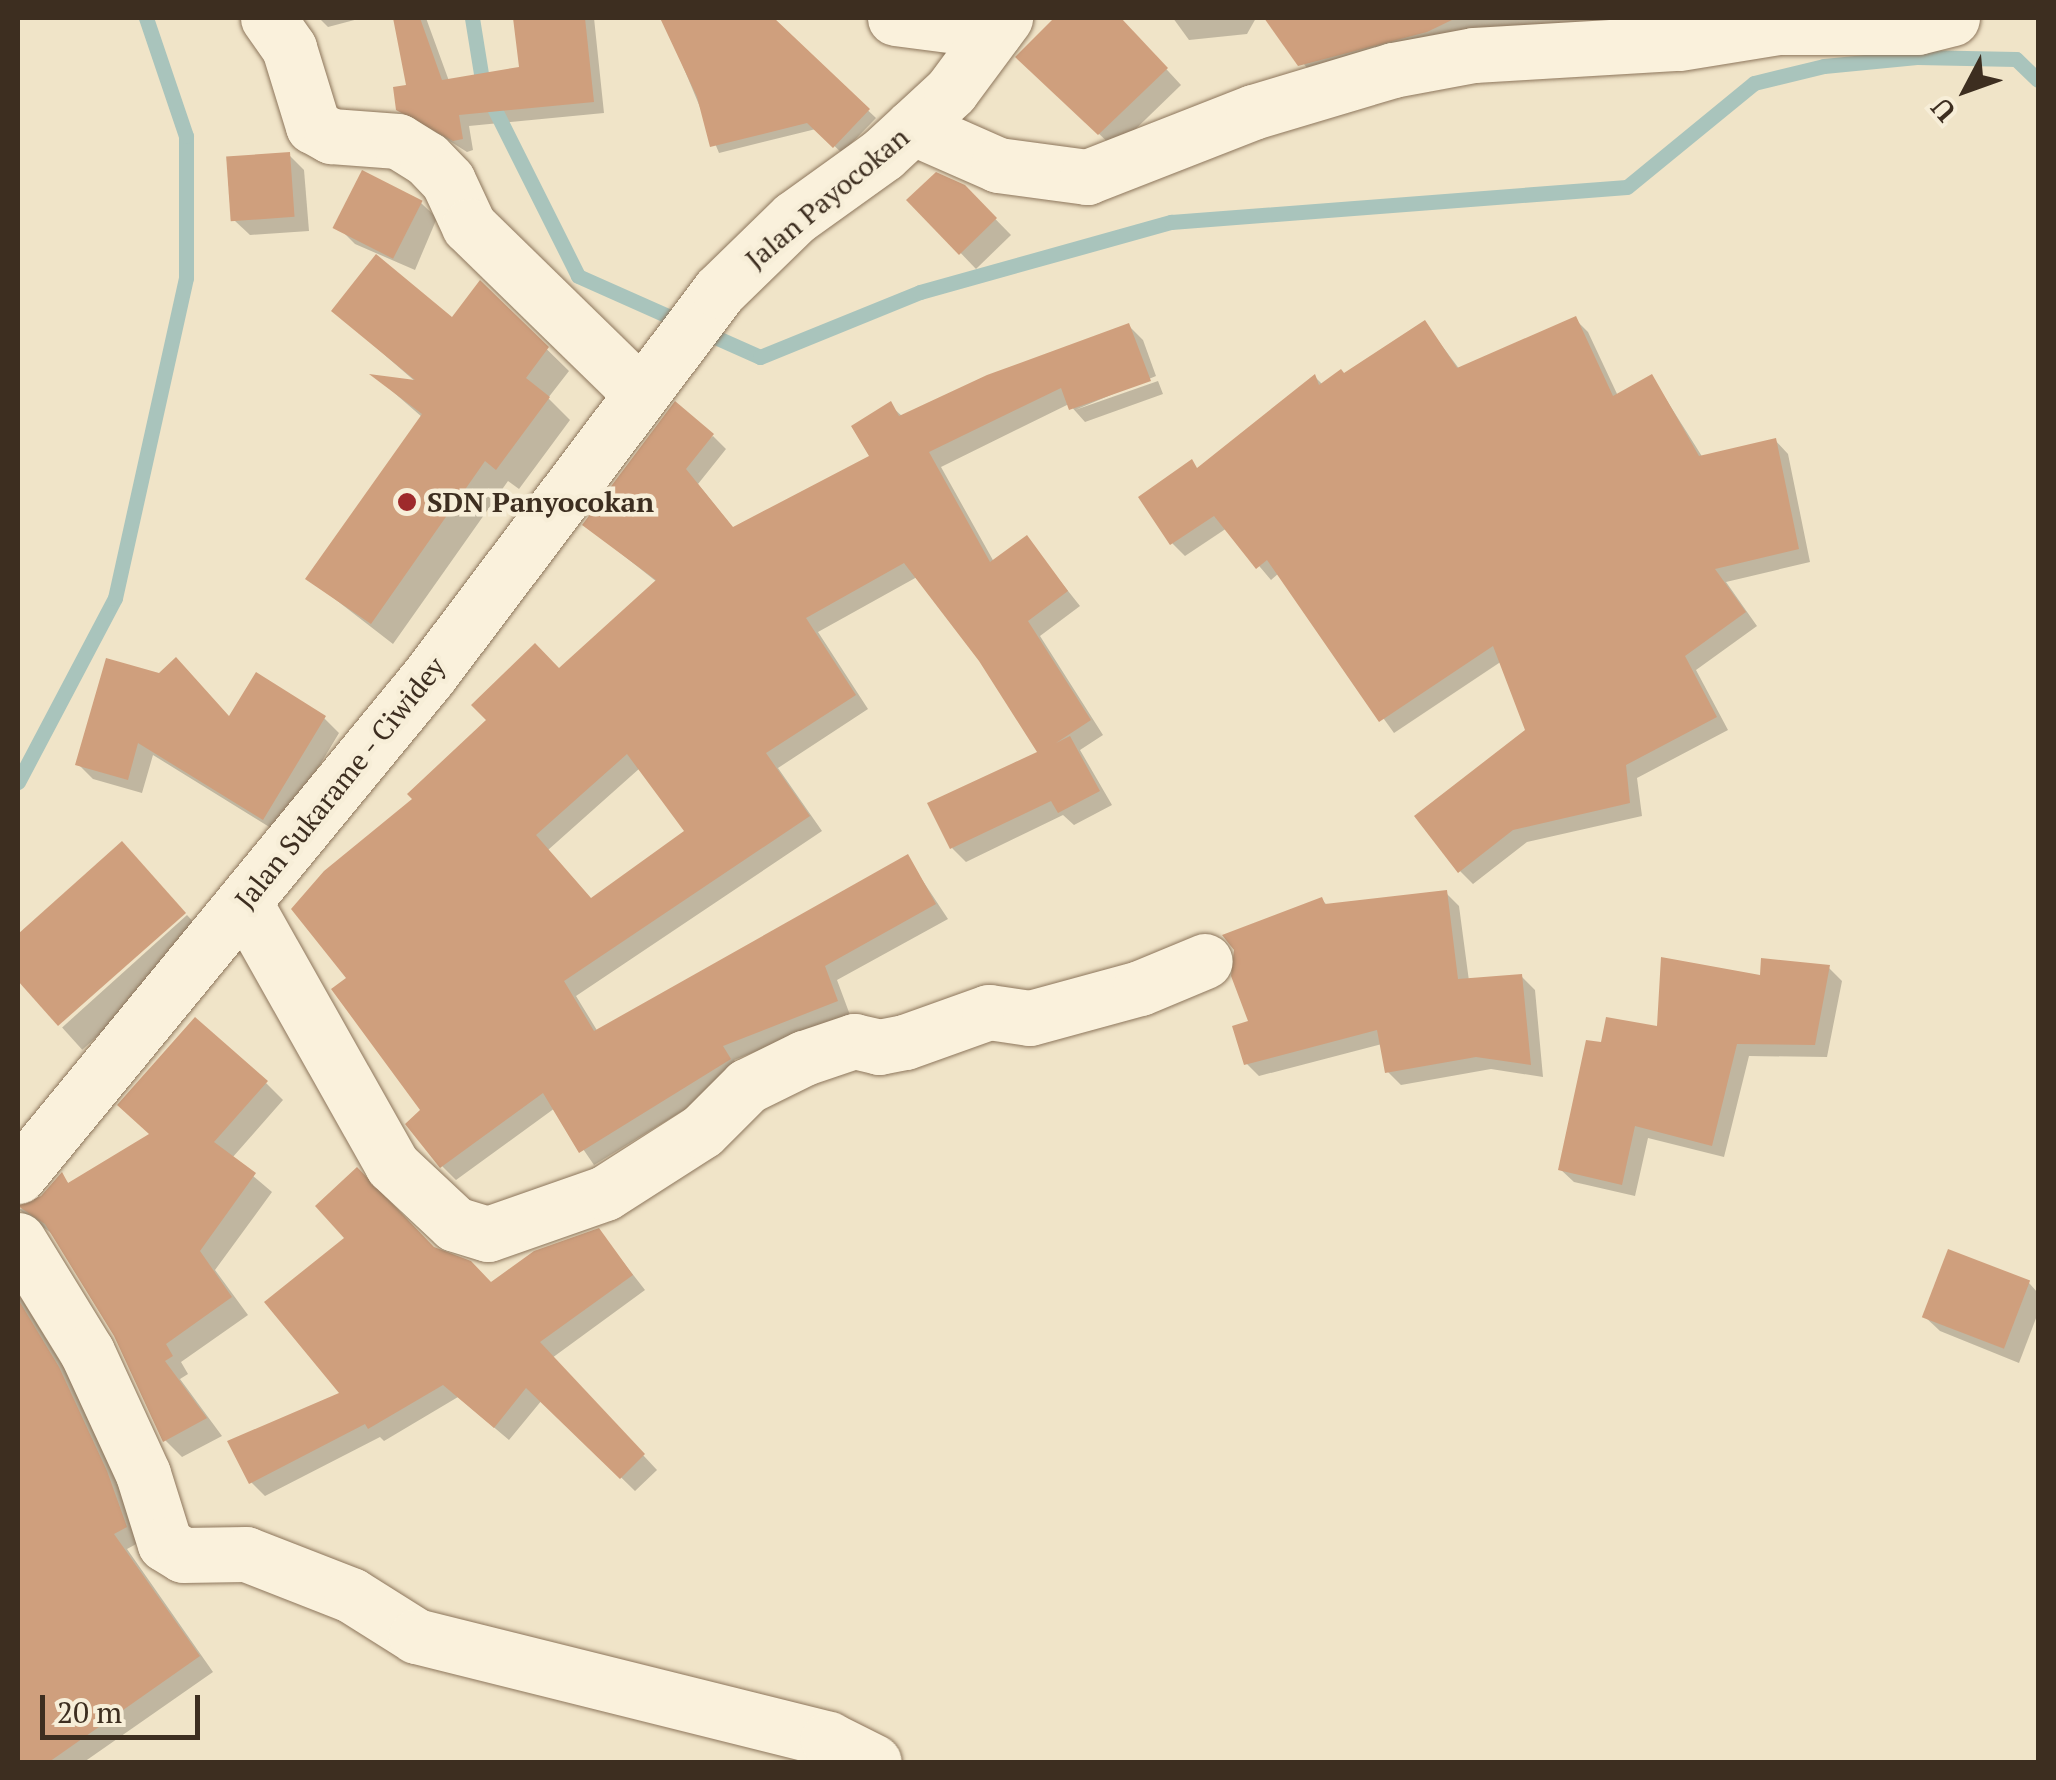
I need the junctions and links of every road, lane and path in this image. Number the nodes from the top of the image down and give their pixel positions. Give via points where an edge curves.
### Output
1 (268, 18) edge
2 (896, 18) edge
3 (1952, 18) edge
4 (1000, 24) edge
5 (912, 127) junction
6 (646, 388) junction
7 (244, 902) junction
8 (1204, 962) dead end
9 (18, 1176) edge
10 (18, 1240) edge
11 (874, 1762) edge

1 - 6 street via 289,48 313,126 331,136 398,141 427,158 448,182 469,226
2 - 4 street
3 - 5 street via 1918,27 1778,27 1678,43 1474,55 1252,112 1087,177 998,165
4 - 5 street, Jalan Payocokan via 951,90
5 - 6 street, Jalan Payocokan via 794,218 719,291
6 - 7 street, Jalan Sukarame - Ciwidey via 429,676
7 - 8 street via 392,1165 455,1224 488,1234 605,1193 702,1132 747,1086 804,1058 854,1041 879,1047 904,1042 989,1012 1030,1018 1140,988
7 - 9 street, Jalan Sukarame - Ciwidey
10 - 11 street via 87,1352 143,1474 165,1544 174,1550 216,1558 246,1554 351,1595 416,1636 828,1740

